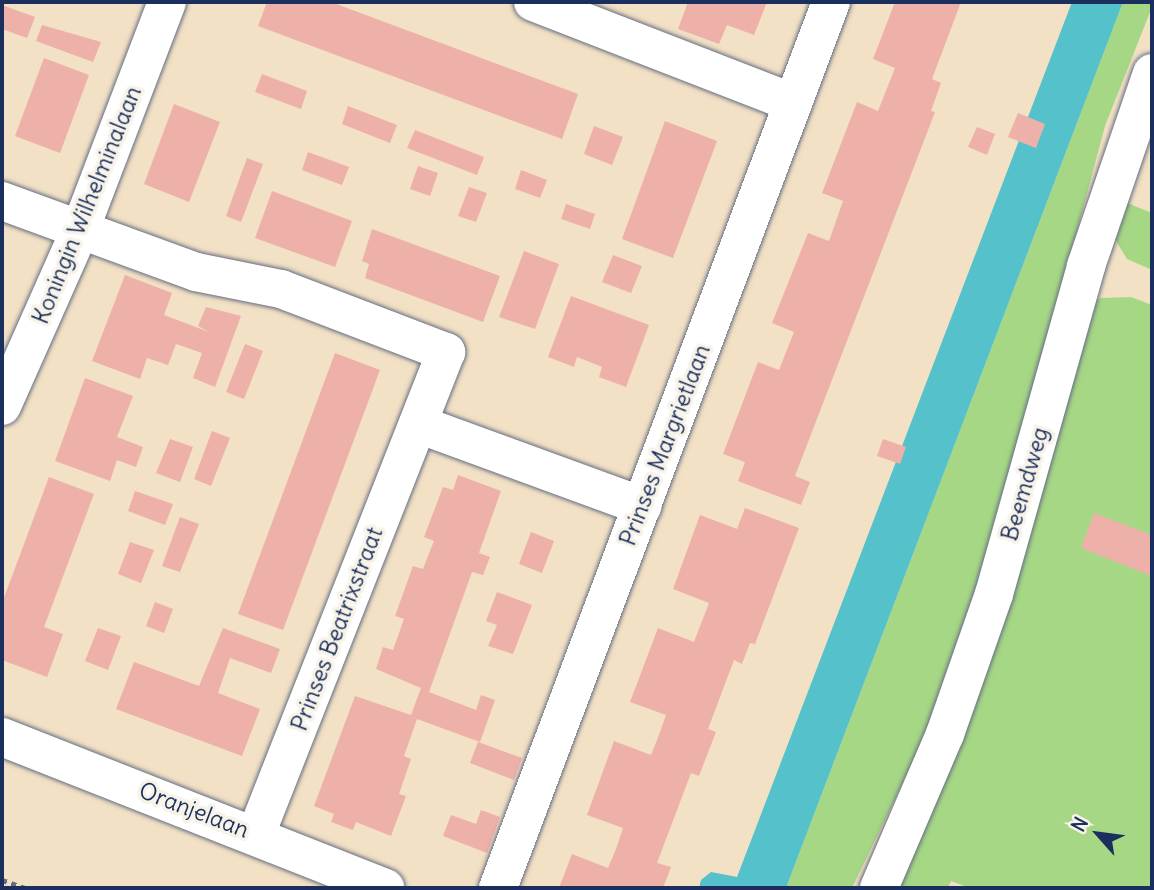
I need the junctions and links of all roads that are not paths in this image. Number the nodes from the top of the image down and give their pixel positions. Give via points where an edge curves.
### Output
1 (167, 2) edge
2 (533, 2) edge
3 (831, 2) edge
4 (1152, 73) edge
5 (793, 103) junction
6 (2, 201) edge
7 (80, 230) junction
8 (2, 405) edge
9 (418, 424) junction
10 (642, 506) junction
11 (2, 737) edge
12 (256, 834) junction
13 (377, 887) edge
14 (498, 888) edge
15 (879, 888) edge

1 - 7 street, Koningin Wilhelminalaan
2 - 5 street
3 - 5 street, Prinses Margrietlaan
4 - 15 street, Beemdweg via 1086,267 994,594 945,734
5 - 10 street, Prinses Margrietlaan
6 - 7 street
7 - 8 street, Koningin Wilhelminalaan
7 - 9 street, Prinses Beatrixstraat via 196,272 281,289 446,352
9 - 10 street
9 - 12 street, Prinses Beatrixstraat
10 - 14 street, Prinses Margrietlaan
11 - 12 street, Oranjelaan
12 - 13 street, Oranjelaan

